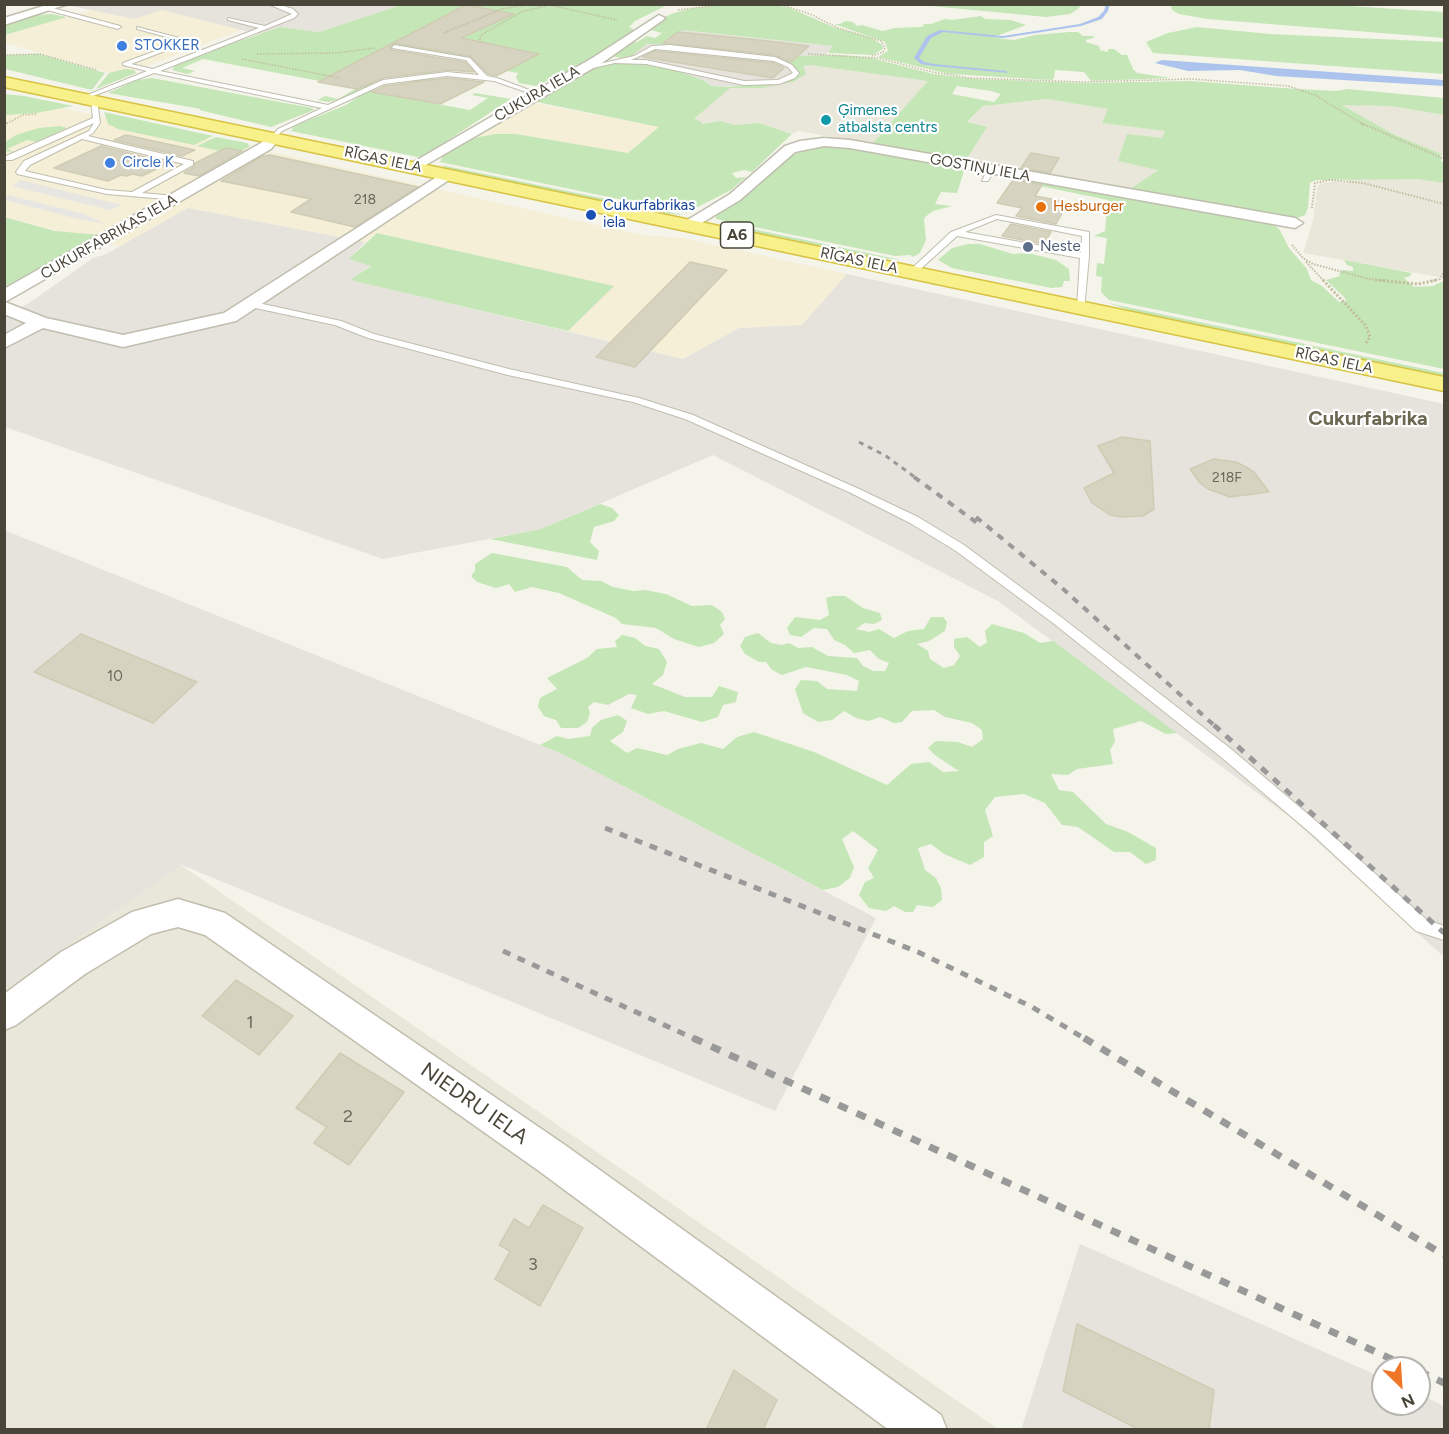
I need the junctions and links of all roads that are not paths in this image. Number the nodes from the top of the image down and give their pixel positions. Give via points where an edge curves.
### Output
1 (63, 4) edge
2 (270, 4) edge
3 (49, 9) junction
4 (659, 18) dead end
5 (230, 19) dead end
6 (4, 22) edge
7 (118, 27) dead end
8 (264, 27) junction
9 (139, 28) dead end
10 (394, 47) road end
11 (615, 61) junction
12 (579, 69) junction
13 (153, 71) junction
14 (484, 77) junction
15 (4, 84) edge
16 (537, 94) junction
17 (91, 106) junction
18 (329, 106) junction
19 (82, 138) junction
20 (273, 138) junction
21 (9, 158) dead end
22 (412, 166) junction
23 (451, 174) junction
24 (132, 195) junction
25 (175, 198) junction
26 (1293, 223) road end
27 (689, 224) junction
28 (954, 234) junction
29 (1085, 255) junction
30 (912, 272) junction
31 (4, 297) edge
32 (249, 304) junction
33 (4, 307) edge
34 (1081, 308) junction
35 (40, 322) junction
36 (4, 343) edge
37 (1444, 384) edge
38 (1444, 933) edge
39 (4, 1014) edge
40 (926, 1430) edge

1 - 3 street
2 - 8 lane via 295,14
3 - 6 street
3 - 7 lane
4 - 12 street, CUKURA IELA
5 - 8 lane
8 - 13 lane
9 - 13 lane via 188,41 125,64
10 - 14 lane via 468,59
11 - 11 lane via 663,65 744,83 779,82 796,73 783,62 764,57 662,46
11 - 12 lane
12 - 16 street, CUKURA IELA
13 - 17 lane
13 - 18 lane
14 - 16 lane
14 - 18 lane via 447,74 376,84
15 - 17 highway, RĪGAS IELA / A6
16 - 22 street, CUKURA IELA
17 - 19 lane via 94,129
17 - 20 highway, RĪGAS IELA / A6
17 - 21 lane
18 - 20 lane via 279,130
19 - 24 lane via 190,163
19 - 24 lane via 27,163 20,172
20 - 22 highway, RĪGAS IELA / A6
20 - 25 street, CUKURFABRIKAS IELA via 266,146
22 - 23 highway, RĪGAS IELA / A6
23 - 27 highway, RĪGAS IELA / A6
23 - 32 street
24 - 25 lane
25 - 31 street, CUKURFABRIKAS IELA
26 - 27 street, GOSTIŅU IELA via 988,175 850,144 824,142 790,149 735,197
27 - 30 highway, RĪGAS IELA / A6
28 - 29 lane
28 - 29 lane via 996,218 1086,234
28 - 30 lane
29 - 34 lane
30 - 34 highway, RĪGAS IELA / A6
32 - 35 street via 230,317 123,341
32 - 38 lane via 338,323 370,336 635,400 689,417 914,520 960,548 1057,620 1226,753 1422,926
33 - 35 street
34 - 37 highway, RĪGAS IELA / A6
35 - 36 street
39 - 40 street, NIEDRU IELA via 73,963 143,922 178,913 214,922 552,1158

